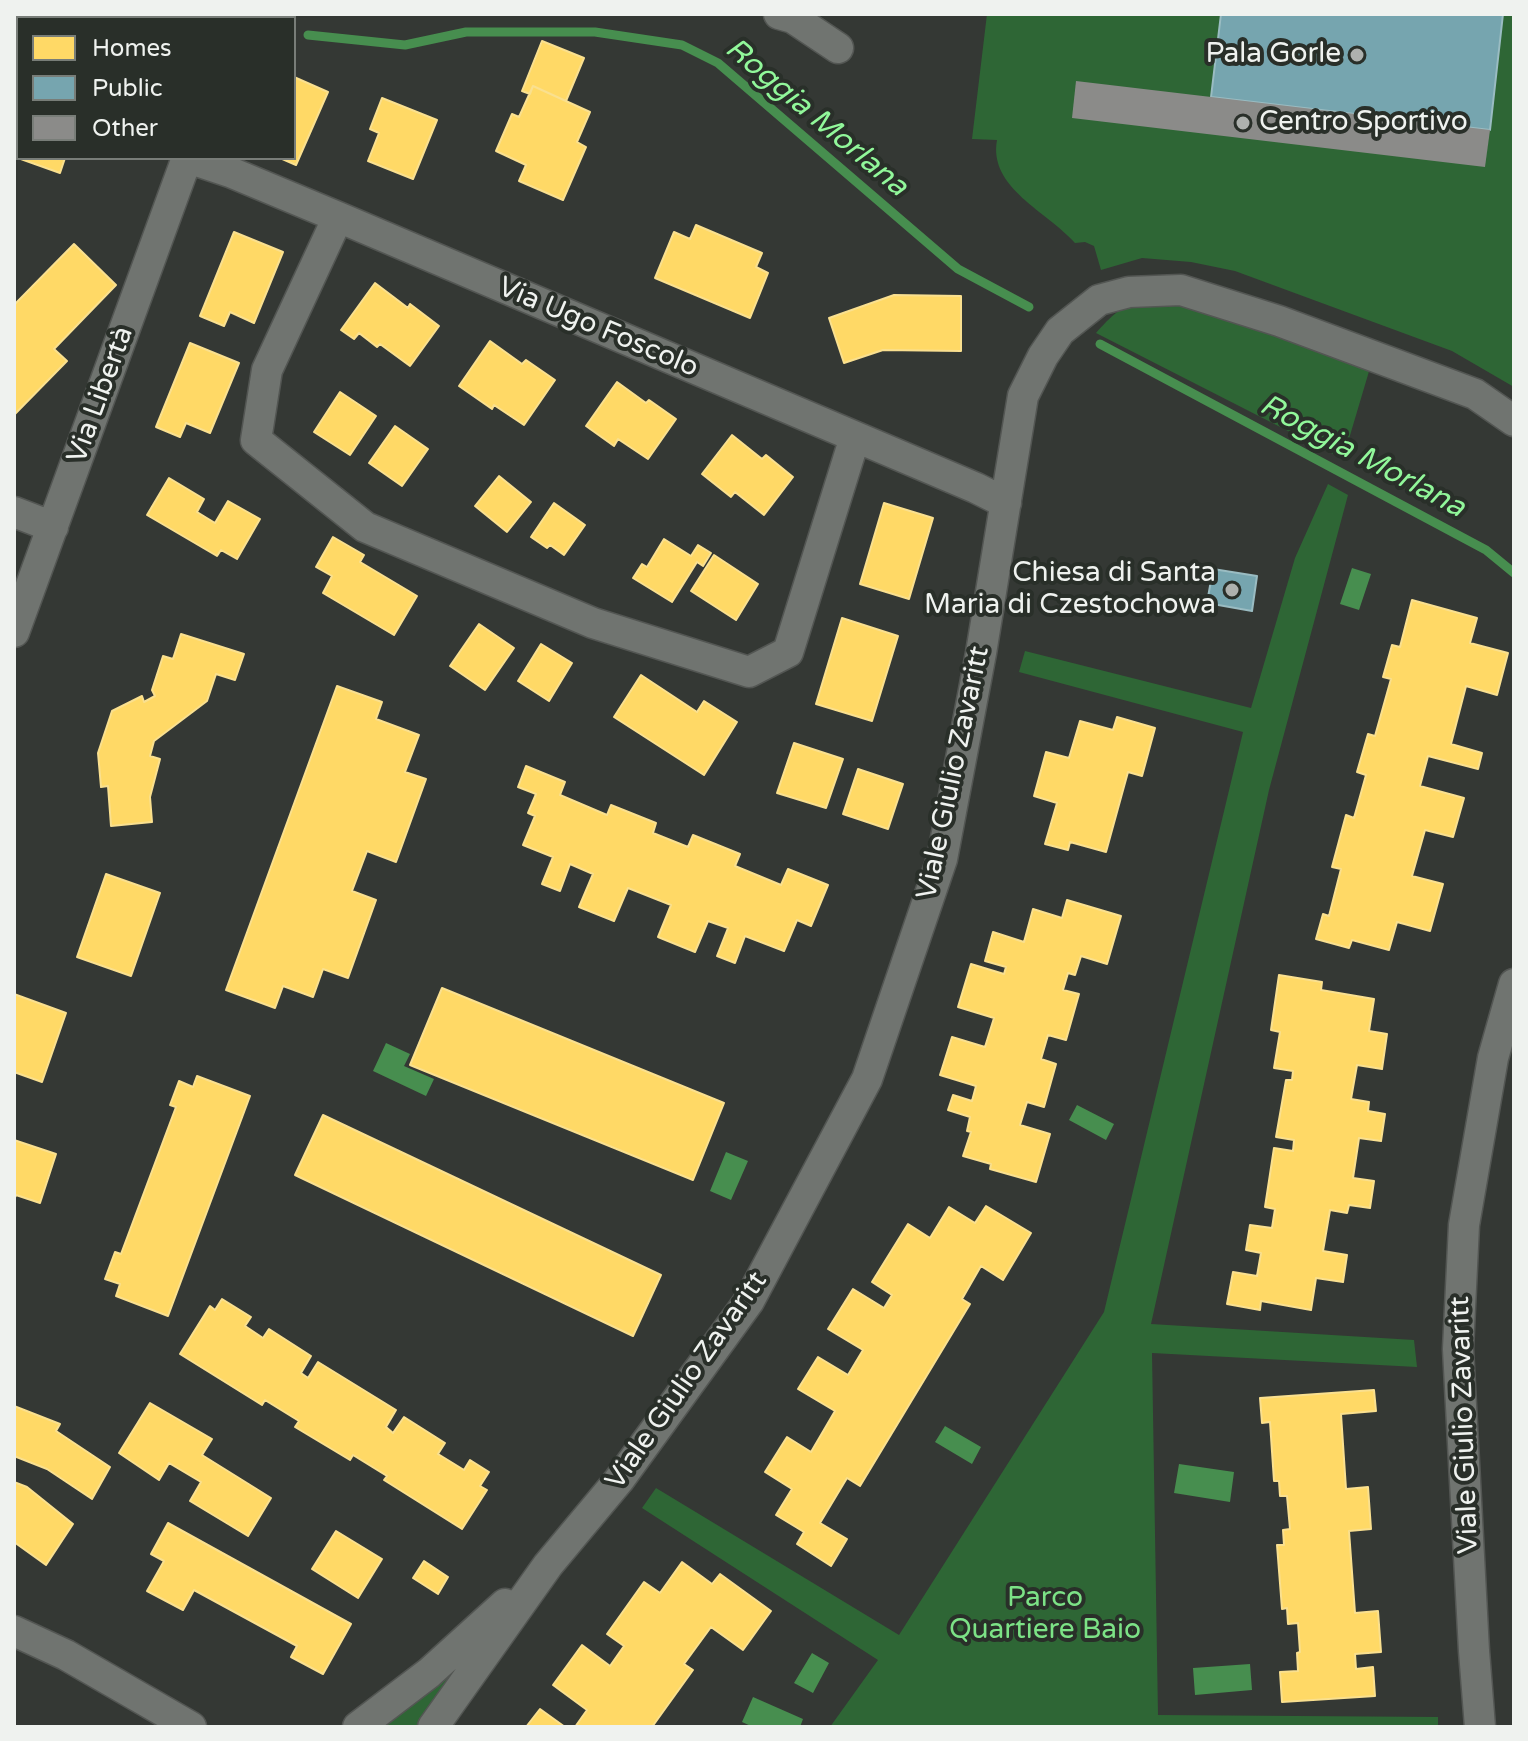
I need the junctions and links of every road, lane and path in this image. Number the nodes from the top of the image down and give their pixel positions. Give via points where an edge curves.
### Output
1 (779, 14) edge
2 (838, 48) dead end
3 (186, 160) edge
4 (193, 160) edge
5 (338, 217) junction
6 (1514, 421) edge
7 (855, 437) junction
8 (1006, 503) junction
9 (14, 512) edge
10 (53, 527) junction
11 (14, 632) edge
12 (1514, 984) edge
13 (548, 1565) junction
14 (14, 1631) edge
15 (191, 1727) edge
16 (358, 1727) edge
17 (433, 1727) edge
18 (1480, 1727) edge

1 - 2 street
3 - 10 street, Via Libertà
4 - 5 street, Via Ugo Foscolo
5 - 7 street, Via Ugo Foscolo
5 - 7 street via 267,370 256,440 365,527 593,623 749,672 788,652
6 - 8 street, Viale Giulio Zavaritt via 1475,394 1279,321 1181,290 1129,292 1099,300 1060,331 1043,356 1023,396
7 - 8 street, Via Ugo Foscolo
8 - 13 street, Viale Giulio Zavaritt via 942,859 867,1079 749,1301 619,1480
9 - 10 street
10 - 11 street, Via Libertà
12 - 18 street, Viale Giulio Zavaritt via 1493,1058 1464,1225 1458,1349
13 - 16 street, Viale Giulio Zavaritt via 429,1673
13 - 17 street, Viale Giulio Zavaritt
14 - 15 street

